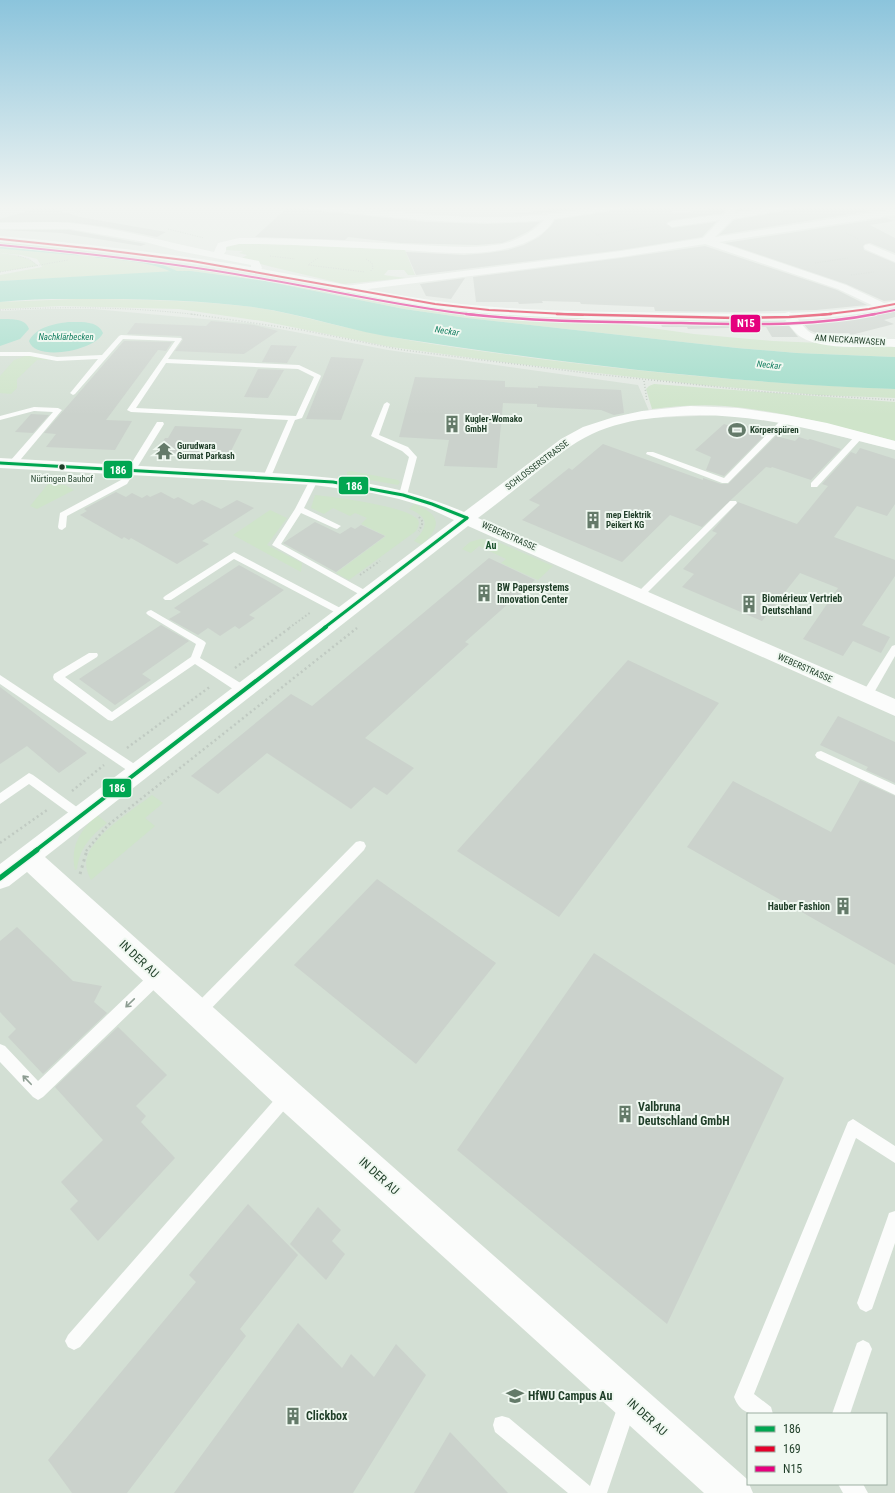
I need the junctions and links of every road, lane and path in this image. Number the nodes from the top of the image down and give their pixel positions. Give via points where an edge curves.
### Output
1 (278, 276) edge
2 (450, 276) edge
3 (809, 276) edge
4 (345, 289) junction
5 (889, 306) edge
6 (0, 310) edge
7 (789, 316) junction
8 (895, 343) edge
9 (0, 354) edge
10 (105, 357) junction
11 (164, 361) junction
12 (644, 381) junction
13 (74, 393) dead end
14 (895, 400) edge
15 (387, 404) dead end
16 (652, 414) junction
17 (0, 418) edge
18 (292, 418) junction
19 (787, 419) junction
20 (160, 424) dead end
21 (859, 437) junction
22 (895, 446) edge
23 (650, 454) dead end
24 (7, 463) edge
25 (131, 471) junction
26 (267, 477) junction
27 (314, 480) junction
28 (814, 485) dead end
29 (404, 495) junction
30 (733, 503) dead end
31 (299, 509) junction
32 (416, 514) dead end
33 (467, 518) junction
34 (337, 526) dead end
35 (62, 527) dead end
36 (418, 533) dead end
37 (384, 558) dead end
38 (346, 585) junction
39 (367, 595) junction
40 (639, 596) junction
41 (168, 598) dead end
42 (323, 603) junction
43 (151, 613) dead end
44 (343, 613) junction
45 (361, 625) dead end
46 (895, 648) edge
47 (93, 655) dead end
48 (195, 659) junction
49 (224, 676) junction
50 (0, 679) edge
51 (244, 690) junction
52 (867, 695) junction
53 (895, 708) edge
54 (821, 755) dead end
55 (116, 756) junction
56 (138, 772) junction
57 (895, 790) edge
58 (0, 799) edge
59 (60, 800) junction
60 (81, 816) junction
61 (0, 843) edge
62 (360, 846) dead end
63 (28, 857) junction
64 (0, 878) edge
65 (72, 897) junction
66 (158, 976) junction
67 (197, 1012) junction
68 (0, 1051) edge
69 (288, 1095) junction
70 (895, 1155) edge
71 (895, 1219) edge
72 (866, 1303) dead end
73 (74, 1340) dead end
74 (863, 1349) dead end
75 (629, 1400) junction
76 (763, 1413) edge
77 (841, 1413) edge
78 (502, 1425) dead end
79 (849, 1485) edge
80 (583, 1493) edge
81 (597, 1493) edge
82 (733, 1493) edge
83 (858, 1493) edge

1 - 4 street
2 - 4 street
3 - 5 street
4 - 7 street via 451,306 538,314
5 - 7 street via 840,313
6 - 12 path via 61,307 183,313 275,326 383,347
7 - 8 street, AM NECKARWASEN via 801,331 811,337
9 - 10 lane via 30,354 57,359
10 - 11 lane via 121,337 179,339
10 - 13 lane
11 - 18 lane via 299,367 318,376 298,418
11 - 18 lane via 131,410
12 - 14 path via 825,397
12 - 16 path via 644,393
15 - 29 lane via 375,436 406,449 413,457
16 - 19 street, SCHLOSSERSTRASSE via 695,411 739,412
16 - 33 street, SCHLOSSERSTRASSE via 594,427 566,442
17 - 24 lane via 34,409 58,410
18 - 26 lane
19 - 21 street, SCHLOSSERSTRASSE
19 - 23 lane via 725,481
20 - 25 lane
21 - 22 street, SCHLOSSERSTRASSE
21 - 28 lane
24 - 25 street, WEBERSTRASSE
25 - 26 street, WEBERSTRASSE
25 - 35 lane via 124,482 63,516
26 - 27 street, WEBERSTRASSE
27 - 29 street, WEBERSTRASSE
27 - 31 lane
29 - 33 street, WEBERSTRASSE
30 - 40 lane
31 - 34 lane
31 - 38 lane via 276,545
32 - 36 path via 423,522
33 - 39 street, SCHLOSSERSTRASSE
33 - 40 street, WEBERSTRASSE
37 - 38 path
38 - 39 lane
39 - 44 street, SCHLOSSERSTRASSE
40 - 52 street, WEBERSTRASSE
41 - 42 lane via 234,555
42 - 44 lane
42 - 49 path
43 - 48 lane via 201,643
44 - 51 street, SCHLOSSERSTRASSE
45 - 65 path via 108,825 87,848
46 - 52 lane
47 - 48 lane via 58,677 112,717
48 - 49 lane
49 - 51 lane
49 - 55 path
50 - 55 lane
51 - 56 street, SCHLOSSERSTRASSE
52 - 53 street, WEBERSTRASSE
54 - 57 lane
55 - 56 lane
55 - 59 path
56 - 60 street, SCHLOSSERSTRASSE
58 - 59 lane via 30,778
59 - 60 lane
59 - 61 path
60 - 63 street, SCHLOSSERSTRASSE
62 - 67 lane
63 - 64 street, SCHLOSSERSTRASSE
63 - 65 street, IN DER AU
65 - 66 street, IN DER AU
66 - 67 street, IN DER AU
66 -> 68 lane via 38,1092
67 - 69 street, IN DER AU
69 - 73 lane
69 - 75 street, IN DER AU
70 - 76 lane via 853,1127 743,1397
71 - 72 lane
74 - 77 lane
75 - 81 lane
75 - 82 street, IN DER AU
78 - 80 lane
79 - 83 lane

